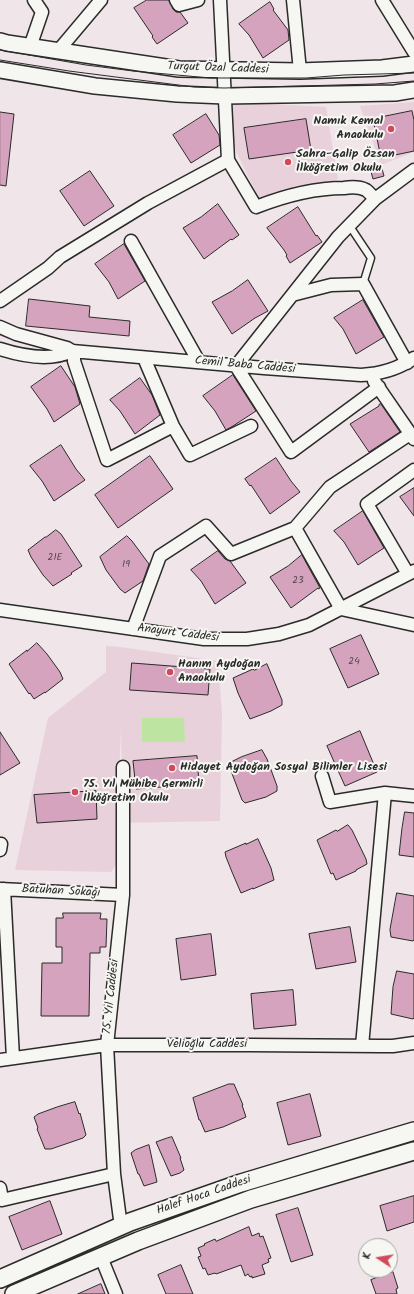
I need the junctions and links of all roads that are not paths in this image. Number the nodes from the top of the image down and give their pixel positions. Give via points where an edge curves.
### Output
1 (34, 0) edge
2 (101, 0) edge
3 (176, 0) edge
4 (198, 0) edge
5 (220, 0) edge
6 (293, 0) edge
7 (382, 0) edge
8 (0, 41) edge
9 (30, 47) junction
10 (58, 51) junction
11 (414, 52) edge
12 (414, 64) edge
13 (0, 70) edge
14 (224, 70) junction
15 (300, 71) junction
16 (414, 90) edge
17 (225, 96) junction
18 (228, 160) junction
19 (414, 170) edge
20 (375, 199) junction
21 (349, 225) junction
22 (131, 240) dead end
23 (363, 284) junction
24 (292, 295) junction
25 (0, 301) edge
26 (0, 327) edge
27 (0, 349) edge
28 (73, 351) junction
29 (144, 358) junction
30 (410, 360) edge
31 (199, 362) junction
32 (236, 366) junction
33 (370, 374) junction
34 (379, 387) junction
35 (173, 426) junction
36 (251, 426) dead end
37 (412, 437) edge
38 (414, 470) edge
39 (295, 528) junction
40 (411, 572) edge
41 (341, 608) junction
42 (0, 610) edge
43 (414, 625) edge
44 (133, 629) junction
45 (123, 767) dead end
46 (322, 776) dead end
47 (385, 793) junction
48 (414, 796) edge
49 (2, 889) edge
50 (123, 896) junction
51 (414, 1043) edge
52 (108, 1045) junction
53 (362, 1046) junction
54 (13, 1058) junction
55 (0, 1060) edge
56 (414, 1131) edge
57 (414, 1151) edge
58 (114, 1174) junction
59 (0, 1188) edge
60 (121, 1227) junction
61 (101, 1257) junction
62 (0, 1279) edge
63 (14, 1294) edge
64 (116, 1294) edge

1 - 9 street via 42,12
2 - 10 street
3 - 4 street via 179,5
5 - 14 street
6 - 15 street
7 - 11 street
8 - 9 street, Turgut Özal Caddesi
9 - 10 street, Turgut Özal Caddesi
10 - 14 street, Turgut Özal Caddesi via 178,69
12 - 15 street, Turgut Özal Caddesi via 382,68
13 - 17 street, Turgut Özal Caddesi via 95,86
14 - 15 street, Turgut Özal Caddesi
14 - 17 street
16 - 17 street, Turgut Özal Caddesi via 395,93
17 - 18 street
18 - 20 street via 256,207 303,192 336,188 352,187 366,190
18 - 25 street via 148,203 60,257
19 - 20 street
20 - 21 street
21 - 23 lane via 371,258
21 - 24 street
22 - 31 street
23 - 24 street via 331,284
23 - 30 street
24 - 32 street
26 - 28 street, Cemil Baba Caddesi
27 - 28 street, Cemil Baba Caddesi via 36,356 64,355
28 - 29 street, Cemil Baba Caddesi
28 - 35 street via 74,361 107,460
29 - 31 street, Cemil Baba Caddesi
29 - 35 street
30 - 33 street, Cemil Baba Caddesi via 387,371
31 - 32 street, Cemil Baba Caddesi
32 - 33 street, Cemil Baba Caddesi
32 - 34 street via 291,452
33 - 34 street
34 - 37 street
35 - 36 street via 190,455
37 - 39 street via 330,487
38 - 40 street via 367,504
39 - 41 street
39 - 44 street via 231,554 206,526 160,556
40 - 41 street, Anayurt Caddesi
41 - 43 street
41 - 44 street, Anayurt Caddesi via 309,625 279,634 247,639 204,639
42 - 44 street, Anayurt Caddesi
45 - 50 street, 75. Yıl Caddesi
46 - 47 street via 330,802
47 - 48 street
47 - 53 street
49 - 50 street, Batuhan Sokağı
49 - 54 street
50 - 52 street, 75. Yıl Caddesi
51 - 53 street, Velioğlu Caddesi
52 - 53 street, Velioğlu Caddesi
52 - 54 street, Velioğlu Caddesi
52 - 58 street, 75. Yıl Caddesi
54 - 55 street, Velioğlu Caddesi
56 - 60 main road, Halef Hoca Caddesi via 241,1183
57 - 61 main road, Halef Hoca Caddesi via 251,1199
58 - 59 street via 2,1200
58 - 60 street, 75. Yıl Caddesi
60 - 62 main road, Halef Hoca Caddesi
61 - 63 main road, Halef Hoca Caddesi
61 - 64 street

